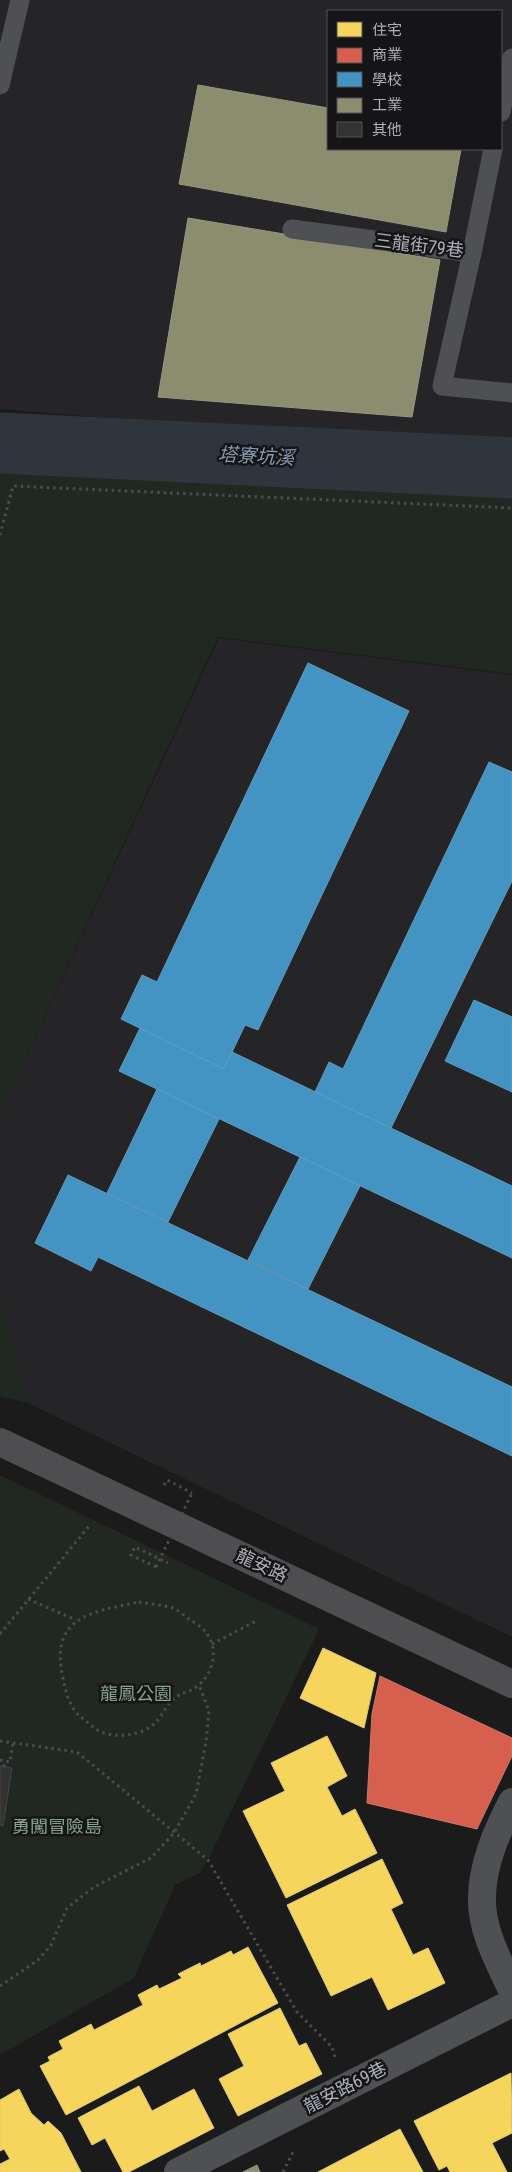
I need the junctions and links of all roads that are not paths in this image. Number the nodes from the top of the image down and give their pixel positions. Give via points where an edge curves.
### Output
1 (20, 0) edge
2 (512, 58) edge
3 (0, 85) edge
4 (502, 107) edge
5 (493, 150) edge
6 (292, 228) dead end
7 (472, 253) junction
8 (512, 392) edge
9 (6, 1445) edge
10 (512, 1684) edge
11 (512, 1802) edge
12 (512, 1990) edge
13 (512, 2002) edge
14 (178, 2172) edge

1 - 3 lane
2 - 4 lane
5 - 7 lane, 三龍街79巷
6 - 7 lane, 三龍街79巷
7 - 8 lane via 442,386
9 - 10 street, 龍安路
11 - 12 street via 489,1856 482,1898 486,1928
13 - 14 street, 龍安路69巷

